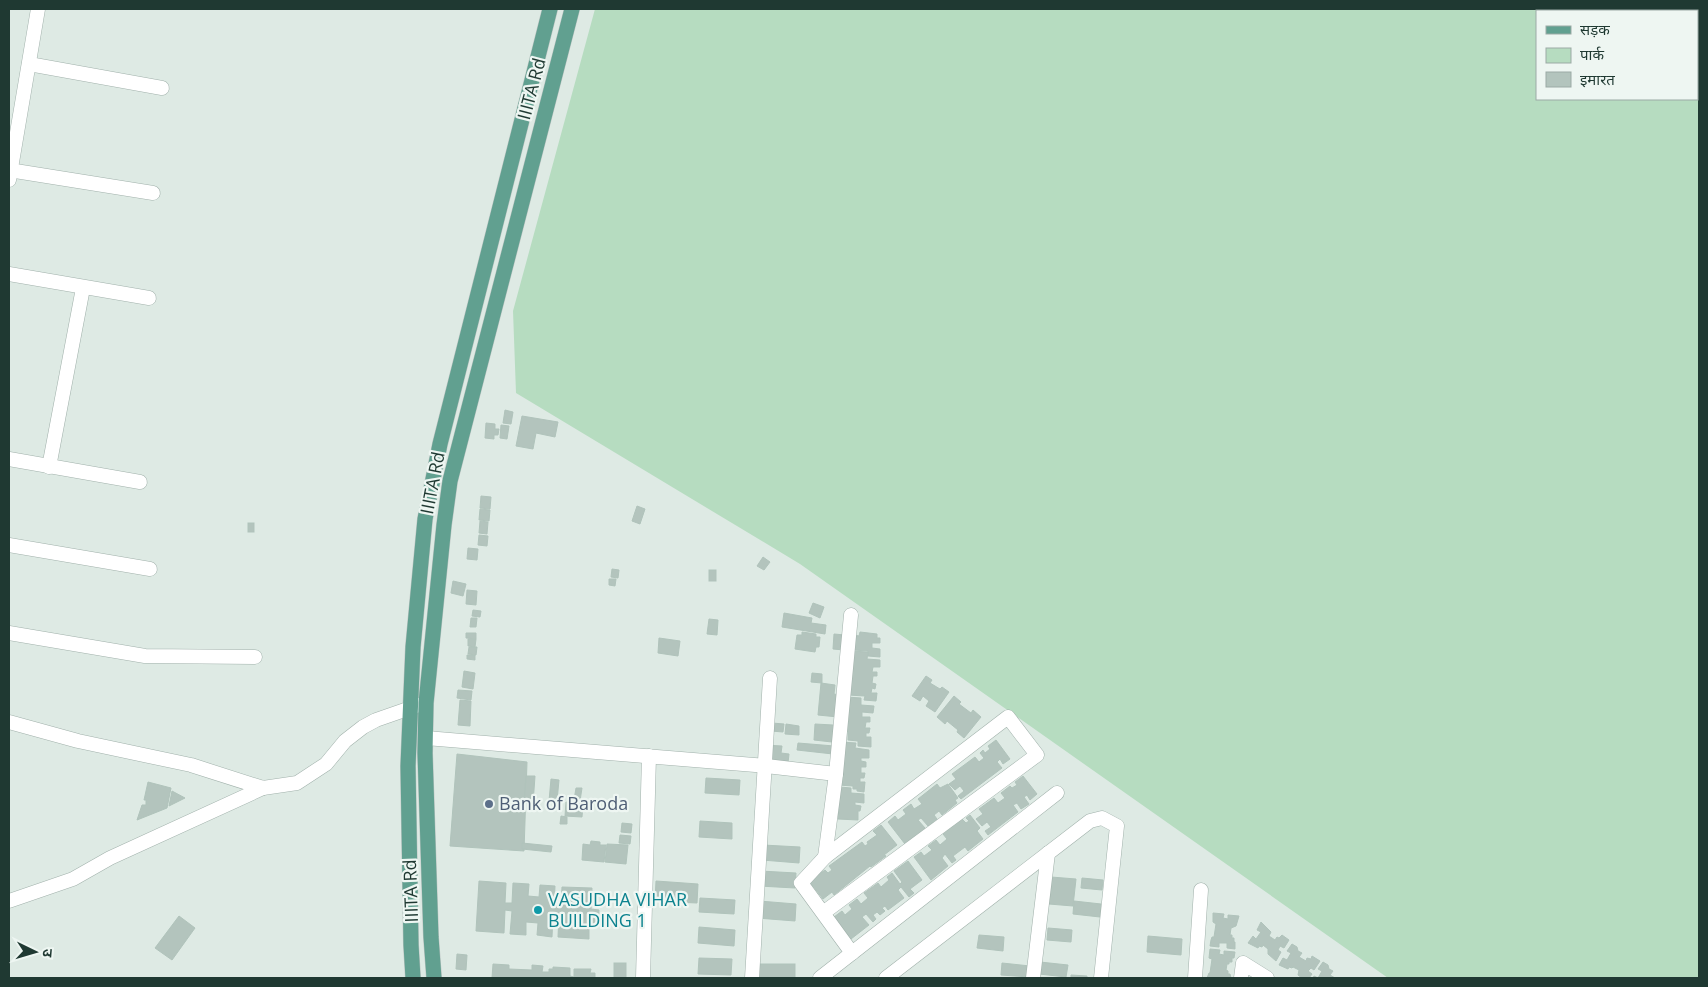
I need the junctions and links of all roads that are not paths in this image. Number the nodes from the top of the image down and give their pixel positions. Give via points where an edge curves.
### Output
1 (38, 9) edge
2 (550, 9) edge
3 (572, 9) edge
4 (29, 64) junction
5 (162, 88) dead end
6 (9, 173) edge
7 (154, 193) dead end
8 (9, 274) edge
9 (84, 288) junction
10 (149, 298) dead end
11 (9, 460) edge
12 (49, 467) junction
13 (140, 482) dead end
14 (9, 545) edge
15 (150, 569) dead end
16 (851, 615) dead end
17 (9, 633) edge
18 (254, 657) dead end
19 (770, 678) dead end
20 (426, 703) junction
21 (409, 708) junction
22 (9, 722) edge
23 (426, 738) junction
24 (649, 756) junction
25 (766, 766) junction
26 (836, 774) junction
27 (263, 788) junction
28 (1057, 793) dead end
29 (1048, 853) junction
30 (825, 858) junction
31 (1201, 890) dead end
32 (9, 902) edge
33 (823, 913) junction
34 (852, 953) junction
35 (413, 978) edge
36 (434, 978) edge
37 (644, 978) edge
38 (752, 978) edge
39 (820, 978) edge
40 (886, 978) edge
41 (1033, 978) edge
42 (1101, 978) edge
43 (1195, 978) edge
44 (1241, 978) edge
45 (1266, 978) edge

1 - 4 street
2 - 21 main road, IIITA Rd via 436,463 425,519
3 - 20 main road, IIITA Rd via 450,481
4 - 5 street
4 - 6 street
6 - 7 street
8 - 9 street
9 - 10 street
9 - 12 street
11 - 12 street
12 - 13 street
14 - 15 street
16 - 26 street
17 - 18 street via 145,656
19 - 25 street
20 - 21 street
20 - 23 main road, IIITA Rd
21 - 27 street via 363,727 345,741 326,764 297,783
21 - 35 main road, IIITA Rd
22 - 27 street via 78,741 191,765
23 - 24 street
23 - 36 main road, IIITA Rd
24 - 25 street
24 - 37 street
25 - 26 street
25 - 38 street
26 - 30 street
27 - 32 street via 110,858 73,879
28 - 34 street
29 - 40 street
29 - 41 street
29 - 42 street via 1090,821 1102,818 1117,826
30 - 33 street via 801,882
30 - 33 street via 1008,717 1037,755
31 - 43 street
33 - 34 street
34 - 39 street
44 - 45 street via 1243,963

